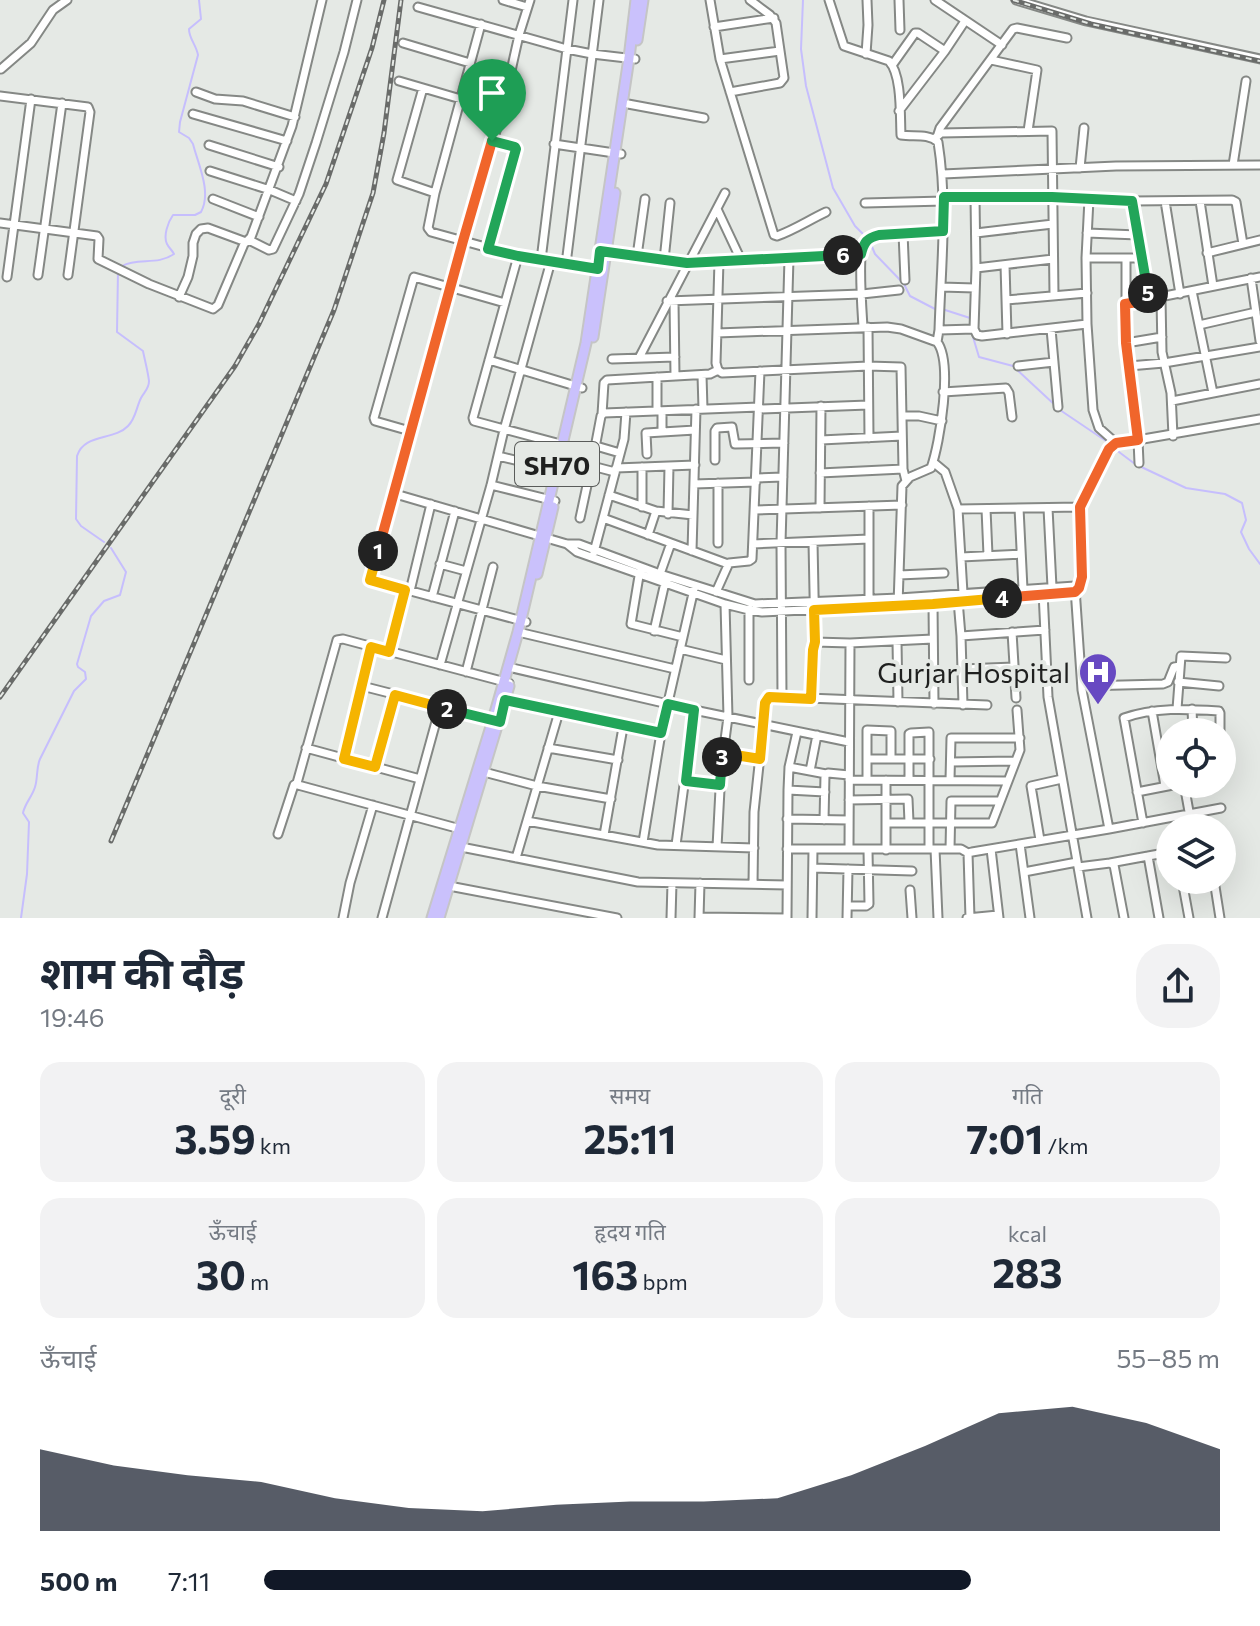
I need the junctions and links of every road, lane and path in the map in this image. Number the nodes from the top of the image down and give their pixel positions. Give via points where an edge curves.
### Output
1 (67, 0) edge
2 (322, 0) edge
3 (357, 0) edge
4 (503, 0) edge
5 (573, 0) edge
6 (599, 0) edge
7 (636, 0) edge
8 (643, 0) edge
9 (710, 0) edge
10 (750, 0) edge
11 (829, 0) edge
12 (867, 0) edge
13 (899, 0) edge
14 (935, 0) edge
15 (1016, 0) edge
16 (528, 3) edge
17 (418, 7) dead end
18 (774, 18) junction
19 (965, 21) junction
20 (481, 24) junction
21 (714, 27) junction
22 (900, 30) dead end
23 (519, 35) junction
24 (1067, 38) dead end
25 (403, 43) dead end
26 (1002, 45) junction
27 (567, 49) junction
28 (780, 51) junction
29 (945, 51) junction
30 (592, 54) junction
31 (866, 54) junction
32 (632, 58) junction
33 (720, 59) junction
34 (1260, 59) edge
35 (991, 60) junction
36 (470, 63) junction
37 (893, 64) junction
38 (1, 69) edge
39 (399, 81) dead end
40 (1246, 81) dead end
41 (423, 88) junction
42 (196, 92) dead end
43 (730, 92) junction
44 (0, 96) edge
45 (31, 99) junction
46 (460, 99) junction
47 (62, 103) junction
48 (628, 104) junction
49 (502, 111) junction
50 (899, 111) junction
51 (193, 114) dead end
52 (295, 117) junction
53 (704, 118) dead end
54 (1084, 128) dead end
55 (1028, 131) junction
56 (936, 136) junction
57 (287, 141) junction
58 (492, 141) junction
59 (554, 144) junction
60 (209, 145) dead end
61 (579, 149) junction
62 (618, 153) junction
63 (1233, 165) junction
64 (1260, 165) edge
65 (279, 167) junction
66 (1080, 168) junction
67 (1053, 169) junction
68 (210, 171) dead end
69 (943, 174) junction
70 (270, 190) junction
71 (435, 193) junction
72 (725, 193) dead end
73 (975, 197) junction
74 (1052, 197) junction
75 (213, 199) dead end
76 (645, 199) dead end
77 (944, 199) junction
78 (1089, 199) junction
79 (296, 201) junction
80 (1132, 201) junction
81 (1165, 201) junction
82 (1200, 201) junction
83 (670, 203) dead end
84 (865, 203) dead end
85 (717, 209) junction
86 (826, 212) dead end
87 (259, 217) junction
88 (0, 223) edge
89 (1053, 224) junction
90 (15, 225) junction
91 (44, 228) junction
92 (943, 231) junction
93 (73, 233) junction
94 (903, 233) junction
95 (976, 233) junction
96 (1087, 233) junction
97 (1138, 235) junction
98 (1260, 240) edge
99 (248, 241) junction
100 (463, 241) junction
101 (1243, 244) junction
102 (488, 249) junction
103 (604, 251) junction
104 (1207, 253) junction
105 (861, 254) junction
106 (518, 256) junction
107 (637, 256) junction
108 (789, 258) junction
109 (1086, 258) junction
110 (1126, 258) junction
111 (1142, 258) junction
112 (1053, 259) junction
113 (541, 260) junction
114 (664, 260) junction
115 (741, 260) junction
116 (551, 261) junction
117 (719, 261) junction
118 (687, 263) junction
119 (566, 264) junction
120 (1005, 265) junction
121 (976, 268) junction
122 (601, 270) junction
123 (38, 275) dead end
124 (68, 275) dead end
125 (7, 277) dead end
126 (1256, 278) edge
127 (905, 280) dead end
128 (1213, 286) junction
129 (450, 287) junction
130 (941, 287) junction
131 (975, 288) junction
132 (899, 290) dead end
133 (1192, 291) junction
134 (1087, 293) junction
135 (862, 294) junction
136 (1180, 294) junction
137 (1054, 295) junction
138 (787, 296) junction
139 (179, 297) junction
140 (1161, 298) junction
141 (718, 300) junction
142 (1006, 300) junction
143 (1149, 300) junction
144 (671, 301) junction
145 (505, 303) junction
146 (1125, 304) junction
147 (1256, 312) junction
148 (1087, 324) junction
149 (1199, 325) junction
150 (866, 327) junction
151 (974, 329) junction
152 (1051, 329) junction
153 (787, 330) junction
154 (939, 330) junction
155 (717, 333) junction
156 (1007, 334) junction
157 (1162, 337) junction
158 (937, 342) junction
159 (1126, 343) junction
160 (1260, 344) edge
161 (1205, 356) junction
162 (675, 357) junction
163 (639, 358) junction
164 (612, 359) dead end
165 (489, 360) junction
166 (1054, 362) junction
167 (1164, 363) junction
168 (868, 366) junction
169 (1018, 366) dead end
170 (1129, 366) junction
171 (521, 369) junction
172 (718, 370) junction
173 (785, 370) junction
174 (760, 371) junction
175 (702, 375) junction
176 (675, 376) junction
177 (657, 377) junction
178 (1260, 384) edge
179 (579, 387) junction
180 (943, 392) junction
181 (1213, 393) junction
182 (1172, 401) junction
183 (868, 405) junction
184 (821, 406) junction
185 (1058, 407) dead end
186 (759, 408) junction
187 (784, 408) junction
188 (700, 409) junction
189 (659, 411) junction
190 (626, 412) junction
191 (602, 414) junction
192 (902, 416) junction
193 (1012, 417) dead end
194 (1260, 419) edge
195 (942, 421) junction
196 (504, 430) junction
197 (695, 430) junction
198 (410, 431) junction
199 (662, 432) junction
200 (902, 436) junction
201 (1173, 436) junction
202 (869, 438) junction
203 (821, 440) junction
204 (1138, 440) junction
205 (757, 443) junction
206 (784, 443) junction
207 (1116, 443) junction
208 (565, 445) junction
209 (595, 450) junction
210 (620, 453) junction
211 (647, 454) dead end
212 (498, 456) junction
213 (715, 460) dead end
214 (933, 462) junction
215 (1139, 463) dead end
216 (695, 465) junction
217 (592, 466) junction
218 (669, 466) junction
219 (642, 467) junction
220 (903, 469) junction
221 (556, 470) junction
222 (616, 470) junction
223 (820, 473) junction
224 (783, 477) junction
225 (756, 480) junction
226 (906, 481) junction
227 (718, 483) junction
228 (694, 484) junction
229 (491, 485) junction
230 (392, 493) junction
231 (609, 495) junction
232 (552, 500) junction
233 (431, 504) junction
234 (902, 505) junction
235 (869, 506) junction
236 (642, 507) junction
237 (1080, 507) junction
238 (820, 508) junction
239 (1019, 508) junction
240 (1048, 508) junction
241 (783, 509) junction
242 (958, 509) junction
243 (986, 509) junction
244 (755, 510) junction
245 (455, 511) junction
246 (656, 511) junction
247 (668, 514) junction
248 (693, 515) junction
249 (481, 518) junction
250 (580, 518) dead end
251 (603, 518) junction
252 (648, 535) junction
253 (543, 536) junction
254 (869, 539) junction
255 (813, 542) junction
256 (671, 543) junction
257 (718, 543) dead end
258 (781, 543) junction
259 (753, 544) junction
260 (692, 551) junction
261 (593, 554) junction
262 (1021, 554) junction
263 (988, 555) junction
264 (961, 557) junction
265 (440, 564) junction
266 (728, 564) junction
267 (493, 567) dead end
268 (640, 570) junction
269 (466, 571) junction
270 (944, 573) dead end
271 (899, 575) junction
272 (664, 578) junction
273 (694, 589) junction
274 (1023, 589) junction
275 (1046, 589) junction
276 (1076, 589) junction
277 (408, 590) junction
278 (716, 592) junction
279 (960, 596) junction
280 (432, 597) junction
281 (869, 600) junction
282 (898, 602) junction
283 (456, 603) junction
284 (725, 604) junction
285 (933, 604) junction
286 (814, 606) junction
287 (749, 607) junction
288 (781, 607) junction
289 (482, 610) junction
290 (523, 621) junction
291 (1045, 630) junction
292 (654, 631) junction
293 (520, 632) junction
294 (1012, 632) junction
295 (961, 636) junction
296 (683, 637) junction
297 (933, 639) junction
298 (897, 641) junction
299 (815, 642) junction
300 (850, 643) junction
301 (371, 647) junction
302 (680, 649) junction
303 (389, 652) junction
304 (1226, 658) dead end
305 (726, 660) junction
306 (440, 665) junction
307 (1180, 666) junction
308 (1014, 667) junction
309 (511, 668) junction
310 (675, 669) junction
311 (962, 669) junction
312 (466, 672) junction
313 (749, 680) dead end
314 (1178, 682) junction
315 (507, 683) junction
316 (362, 686) junction
317 (1082, 686) junction
318 (1219, 686) dead end
319 (395, 695) junction
320 (782, 697) junction
321 (1016, 698) dead end
322 (811, 699) junction
323 (505, 700) junction
324 (850, 700) junction
325 (898, 702) junction
326 (668, 704) junction
327 (934, 704) junction
328 (963, 705) junction
329 (987, 705) dead end
330 (440, 707) junction
331 (1177, 709) junction
332 (1192, 709) junction
333 (694, 710) junction
334 (1017, 710) dead end
335 (1152, 711) junction
336 (559, 712) junction
337 (728, 717) junction
338 (1192, 718) edge
339 (1220, 718) edge
340 (496, 721) junction
341 (764, 725) junction
342 (797, 732) junction
343 (622, 733) dead end
344 (661, 733) junction
345 (1156, 734) edge
346 (817, 735) junction
347 (1020, 738) junction
348 (849, 742) junction
349 (306, 748) junction
350 (548, 748) junction
351 (723, 753) junction
352 (344, 759) junction
353 (760, 759) junction
354 (867, 759) junction
355 (891, 759) junction
356 (909, 759) junction
357 (930, 759) junction
358 (618, 760) junction
359 (1014, 761) junction
360 (951, 762) junction
361 (375, 767) junction
362 (789, 767) junction
363 (481, 771) junction
364 (810, 771) junction
365 (826, 774) junction
366 (849, 777) junction
367 (420, 779) junction
368 (1062, 779) junction
369 (867, 780) junction
370 (886, 780) junction
371 (909, 780) junction
372 (930, 780) junction
373 (950, 780) junction
374 (686, 781) junction
375 (1007, 781) junction
376 (297, 783) junction
377 (720, 785) junction
378 (537, 786) junction
379 (1156, 788) edge
380 (788, 790) junction
381 (825, 792) junction
382 (1137, 792) junction
383 (1186, 798) edge
384 (611, 799) junction
385 (886, 799) junction
386 (849, 800) junction
387 (999, 801) junction
388 (373, 805) junction
389 (1221, 808) dead end
390 (1189, 814) joint
391 (410, 815) junction
392 (787, 819) junction
393 (824, 820) junction
394 (849, 820) junction
395 (527, 821) junction
396 (1156, 821) edge
397 (909, 822) junction
398 (929, 822) junction
399 (886, 823) junction
400 (950, 823) junction
401 (1143, 823) junction
402 (462, 829) junction
403 (1109, 829) junction
404 (278, 834) dead end
405 (1072, 834) junction
406 (604, 835) junction
407 (1040, 840) junction
408 (643, 842) junction
409 (1020, 844) junction
410 (676, 845) junction
411 (461, 847) junction
412 (717, 847) junction
413 (754, 848) junction
414 (787, 849) junction
415 (813, 849) junction
416 (849, 849) junction
417 (950, 849) junction
418 (991, 849) junction
419 (868, 850) junction
420 (886, 850) junction
421 (933, 852) junction
422 (966, 852) junction
423 (1156, 855) edge
424 (1148, 856) junction
425 (516, 858) junction
426 (1110, 863) junction
427 (1078, 864) junction
428 (813, 868) junction
429 (848, 869) junction
430 (868, 870) junction
431 (912, 871) dead end
432 (1024, 872) junction
433 (672, 883) junction
434 (700, 883) junction
435 (753, 884) junction
436 (787, 885) junction
437 (449, 886) junction
438 (910, 890) dead end
439 (1185, 894) edge
440 (1216, 894) edge
441 (848, 906) junction
442 (999, 916) edge
443 (438, 917) edge
444 (343, 918) edge
445 (382, 918) edge
446 (617, 918) edge
447 (671, 918) edge
448 (699, 918) edge
449 (787, 918) edge
450 (812, 918) edge
451 (847, 918) edge
452 (912, 918) edge
453 (938, 918) edge
454 (969, 918) edge
455 (1030, 918) edge
456 (1087, 918) edge
457 (1124, 918) edge
458 (1159, 918) edge
459 (1189, 918) edge
460 (1220, 918) edge

1 - 38 street
2 - 52 street
3 - 79 street
4 - 16 street
5 - 27 street
6 - 30 street
7 - 32 main road, SH70
8 - 32 main road, SH70
9 - 21 street
10 - 18 street
11 - 31 street via 844,46
12 - 31 street
13 - 22 street
14 - 19 street
15 - 34 street
16 - 23 street
17 - 20 street
18 - 21 street
18 - 28 street
19 - 26 street
19 - 29 street
20 - 23 street
20 - 36 street
21 - 33 street
23 - 27 street
23 - 49 street
24 - 26 street via 1015,28
25 - 36 street
26 - 35 street
27 - 30 street
27 - 59 street
28 - 33 street
28 - 43 street via 783,81
29 - 37 street via 915,33
29 - 50 street
30 - 32 street
30 - 61 street
31 - 37 street
32 - 48 main road, SH70
32 - 62 main road, SH70
33 - 43 street
35 - 55 street via 1037,70
35 - 56 street
36 - 46 street
37 - 50 street
39 - 41 street
40 - 63 street
41 - 46 street
41 - 71 street via 397,180
42 - 52 street
43 - 86 street via 774,235
44 - 45 street
45 - 47 street
45 - 90 street
46 - 49 street
46 - 71 street
47 - 91 street
47 - 93 street via 84,105 90,112
48 - 53 street
48 - 62 main road, SH70
49 - 58 street
50 - 56 street via 901,135
51 - 57 street
52 - 57 street
54 - 66 street
55 - 56 street
55 - 67 street via 1052,132
56 - 69 street
57 - 65 street
58 - 100 street
58 - 102 street via 516,149
59 - 61 street
59 - 113 street
60 - 65 street
61 - 62 street
61 - 119 street
62 - 103 main road, SH70
63 - 64 street
63 - 66 street
65 - 70 street
66 - 67 street
67 - 69 street
67 - 74 street
68 - 70 street
69 - 77 street
70 - 79 street
70 - 87 street
71 - 100 street via 428,228
72 - 85 street
73 - 74 street
73 - 77 street
73 - 95 street
74 - 78 street
74 - 89 street
75 - 87 street
76 - 107 street
77 - 84 street
77 - 92 street
78 - 80 street
78 - 96 street
79 - 99 street via 273,249
80 - 81 street
80 - 97 street
81 - 82 street
81 - 136 street
82 - 101 street via 1236,202
82 - 104 street
83 - 114 street
85 - 115 street
85 - 118 street
87 - 99 street
88 - 90 street
89 - 95 street
89 - 112 street
90 - 91 street
90 - 125 street
91 - 93 street
91 - 123 street
92 - 94 street
92 - 130 street
93 - 124 street
93 - 139 street via 97,236 97,258
94 - 105 street via 869,238
94 - 127 street
95 - 121 street
96 - 97 street
96 - 109 street
97 - 111 street
98 - 101 street
99 - 139 street via 216,307
99 - 139 street via 201,229
100 - 102 street
100 - 129 street
101 - 104 street
102 - 106 street
103 - 107 street
103 - 122 main road, SH70
104 - 128 street
105 - 108 street
105 - 135 street
106 - 113 street
106 - 145 street
107 - 114 street
108 - 115 street
108 - 138 street
109 - 110 street
109 - 134 street
110 - 111 street
110 - 146 street
111 - 143 street
112 - 120 street
112 - 137 street
113 - 116 street
114 - 118 street
115 - 117 street
116 - 119 street
116 - 171 street
117 - 118 street
117 - 141 street
118 - 144 street
119 - 122 street
120 - 121 street
120 - 142 street
121 - 131 street
122 - 179 main road, SH70 via 598,317
126 - 128 street
126 - 147 street
128 - 133 street
129 - 145 street
129 - 198 street
129 - 198 street via 414,277 374,418
130 - 131 street
130 - 154 street
131 - 151 street
132 - 135 street
133 - 136 street
133 - 149 street
134 - 137 street
134 - 148 street
135 - 138 street
135 - 150 street
136 - 140 street
137 - 142 street
138 - 141 street
138 - 153 street
140 - 143 street
140 - 157 street
141 - 144 street
141 - 155 street
142 - 156 street
143 - 146 street
144 - 162 street
144 - 163 street
145 - 165 street
146 - 159 street
147 - 149 street
147 - 160 street
148 - 152 street
148 - 207 street via 1093,410 1099,428
149 - 161 street
150 - 153 street
150 - 158 street via 901,329
150 - 168 street
151 - 154 street
151 - 156 street via 982,336
152 - 156 street
152 - 166 street
153 - 155 street
153 - 173 street
154 - 158 street
155 - 172 street
157 - 159 street
157 - 167 street
158 - 180 street via 943,355
159 - 170 street
160 - 161 street
161 - 167 street
161 - 181 street
162 - 163 street
162 - 176 street
163 - 164 street
165 - 171 street
165 - 196 street via 473,418
166 - 169 street
166 - 185 street
167 - 170 street
167 - 182 street
168 - 173 street
168 - 183 street
168 - 192 street via 901,367
170 - 204 street
171 - 179 street
171 - 196 street
172 - 174 street
172 - 175 street
173 - 174 street
173 - 187 street
174 - 186 street
175 - 176 street
175 - 188 street
176 - 177 street
177 - 189 street
177 - 191 street via 605,381
178 - 181 street
179 - 208 main road, SH70
180 - 193 street via 1006,388
180 - 195 street
181 - 182 street
182 - 201 street
183 - 184 street
183 - 202 street
184 - 187 street
184 - 203 street
186 - 187 street
186 - 188 street
186 - 205 street
187 - 206 street
188 - 189 street
188 - 197 street
189 - 190 street
189 - 199 street
190 - 191 street
190 - 210 street
191 - 209 street
192 - 195 street
192 - 200 street
194 - 201 street
195 - 214 street
196 - 208 street
196 - 212 street
197 - 199 street
197 - 216 street
198 - 230 street
199 - 211 street via 646,433
200 - 202 street
200 - 220 street
201 - 204 street
202 - 203 street
203 - 223 street
204 - 207 street
204 - 215 street
205 - 206 street
205 - 213 street via 734,444 732,427 717,428
205 - 225 street
206 - 224 street
207 - 237 street via 1103,457
208 - 209 street
208 - 221 main road, SH70
208 - 232 main road, SH70
209 - 210 street
209 - 217 street
210 - 222 street
212 - 221 street
212 - 229 street
214 - 226 street
214 - 242 street via 948,477
216 - 218 street
216 - 228 street
217 - 222 street
217 - 250 street
218 - 219 street
218 - 247 street
219 - 222 street
219 - 236 street
220 - 223 street
220 - 226 street
221 - 232 main road, SH70
222 - 231 street
223 - 238 street
224 - 225 street
224 - 241 street
225 - 227 street
225 - 244 street
226 - 234 street
227 - 228 street
227 - 257 street
228 - 248 street
229 - 232 street
229 - 249 street
230 - 233 street
230 - 277 street via 370,580
231 - 236 street
231 - 251 street
232 - 253 main road, SH70
233 - 245 street
233 - 277 street
234 - 235 street
234 - 271 street
235 - 238 street
235 - 254 street
236 - 246 street
237 - 240 street
237 - 276 street via 1082,577
238 - 241 street
239 - 240 street
239 - 243 street
239 - 262 street
240 - 275 street
241 - 244 street
241 - 258 street
242 - 243 street
242 - 264 street
243 - 263 street
244 - 259 street
245 - 249 street
245 - 265 street
246 - 247 street
246 - 252 street
247 - 248 street
248 - 260 street
249 - 253 street
249 - 269 street
251 - 252 street
251 - 261 street
252 - 256 street
253 - 261 street via 579,544
253 - 290 main road, SH70
254 - 255 street
254 - 281 street
255 - 258 street
255 - 286 street
256 - 260 street
256 - 272 street
258 - 259 street
258 - 288 street
259 - 266 street via 751,560
260 - 266 street
261 - 268 street
262 - 263 street
262 - 274 street
263 - 264 street
264 - 279 street
265 - 269 street
265 - 280 street
266 - 278 street
267 - 289 street
268 - 272 street
268 - 292 street via 631,624
269 - 283 street
270 - 271 street
271 - 282 street
272 - 273 street
272 - 292 street
273 - 278 street
273 - 284 street
273 - 296 street
274 - 275 street
274 - 279 street
275 - 276 street
275 - 279 street
275 - 291 street
276 - 317 street
277 - 280 street
277 - 303 street
278 - 287 street
279 - 282 street
279 - 285 street
279 - 295 street
280 - 283 street
281 - 282 street
281 - 286 street
282 - 285 street
282 - 286 street
283 - 289 street
283 - 306 street
284 - 287 street
284 - 305 street
285 - 297 street
286 - 288 street
286 - 299 street
287 - 288 street
287 - 313 street
288 - 320 street
289 - 290 street
289 - 312 street
290 - 293 main road, SH70
291 - 294 street
291 - 368 street via 1048,697
292 - 296 street
293 - 309 main road, SH70
293 - 310 street
294 - 295 street
294 - 308 street
295 - 311 street
296 - 302 street
297 - 298 street
297 - 327 street
298 - 300 street
298 - 325 street
299 - 300 street
299 - 322 street
300 - 324 street
301 - 303 street
301 - 316 street
301 - 349 street via 337,640
302 - 305 street
302 - 310 street
303 - 306 street
304 - 307 street via 1183,655
305 - 337 street
306 - 312 street
307 - 314 street
307 - 317 street via 1163,684
308 - 311 street
308 - 321 street
309 - 315 main road, SH70
309 - 326 street
310 - 326 street
311 - 328 street
312 - 315 street
314 - 318 street
314 - 331 street
315 - 323 main road, SH70
315 - 340 main road, SH70
316 - 319 street
316 - 352 street
317 - 403 street
319 - 330 street
319 - 361 street
320 - 322 street
320 - 341 street via 766,699
322 - 324 street
323 - 336 street
323 - 340 main road, SH70
324 - 325 street
324 - 348 street
325 - 327 street
326 - 333 street
326 - 344 street
327 - 328 street
328 - 329 street
330 - 340 street
330 - 367 street
331 - 332 street
331 - 335 street
332 - 338 street
332 - 339 street via 1220,712
333 - 337 street
333 - 374 street
334 - 347 street
335 - 345 street
335 - 382 street via 1123,719
336 - 344 street
336 - 350 street
337 - 341 street
337 - 351 street
340 - 363 main road, SH70
341 - 342 street
341 - 353 street
342 - 346 street
342 - 362 street
343 - 358 street
344 - 408 street
346 - 348 street
346 - 364 street
347 - 359 street
347 - 360 street via 951,738
348 - 366 street
349 - 352 street
349 - 376 street
350 - 358 street
350 - 378 street
351 - 353 street
351 - 377 street
352 - 361 street
353 - 413 street
354 - 355 street
354 - 355 street via 868,730 891,731
354 - 369 street
355 - 356 street
356 - 357 street
356 - 357 street via 910,733 929,732
356 - 371 street
357 - 372 street
358 - 384 street
359 - 360 street
359 - 375 street
360 - 373 street
361 - 367 street
362 - 364 street
362 - 380 street
363 - 378 street
363 - 402 main road, SH70
364 - 365 street
365 - 366 street
365 - 381 street
366 - 369 street
366 - 386 street
367 - 391 street
368 - 405 street
368 - 407 street via 1030,787
369 - 370 street
370 - 371 street
370 - 385 street
371 - 372 street
372 - 373 street
372 - 398 street
373 - 375 street
374 - 377 street
374 - 410 street
375 - 387 street
376 - 388 street
376 - 404 street
377 - 412 street
378 - 384 street
378 - 395 street
379 - 382 street
380 - 381 street
380 - 392 street
381 - 393 street
382 - 401 street
383 - 390 street
384 - 406 street
385 - 386 street
385 - 397 street via 908,799
385 - 399 street
386 - 394 street
387 - 400 street via 991,824
387 - 400 street via 952,800
388 - 391 street
388 - 444 street
389 - 390 street
391 - 402 street
391 - 445 street
392 - 393 street
392 - 414 street
393 - 394 street
394 - 416 street
395 - 406 street
395 - 425 street
396 - 401 street
397 - 398 street
397 - 399 street
398 - 400 street
398 - 421 street
399 - 420 street
400 - 417 street
401 - 403 street
402 - 411 main road, SH70
402 - 443 main road, SH70
403 - 405 street
405 - 407 street
405 - 427 street
406 - 408 street
407 - 409 street
408 - 410 street
409 - 418 street
409 - 432 street
410 - 412 street
411 - 425 street
411 - 437 main road, SH70
412 - 413 street
413 - 435 street
414 - 415 street
414 - 436 street
415 - 416 street
415 - 428 street
416 - 419 street
417 - 421 street
417 - 422 street
418 - 422 street
418 - 442 street
419 - 420 street
419 - 430 street
420 - 421 street
421 - 453 street
422 - 454 street
423 - 424 street
424 - 426 street
424 - 458 street
425 - 433 street via 638,882
426 - 427 street
426 - 457 street
427 - 432 street
427 - 456 street
428 - 429 street
428 - 450 street
429 - 430 street
429 - 441 street
430 - 431 street
430 - 441 street via 869,904
432 - 455 street
433 - 434 street
433 - 447 street
434 - 435 street
434 - 448 street
435 - 436 street
436 - 449 street
437 - 443 main road, SH70
437 - 446 street
438 - 452 street
439 - 459 street
440 - 460 street
441 - 451 street
442 - 454 street
448 - 449 street

